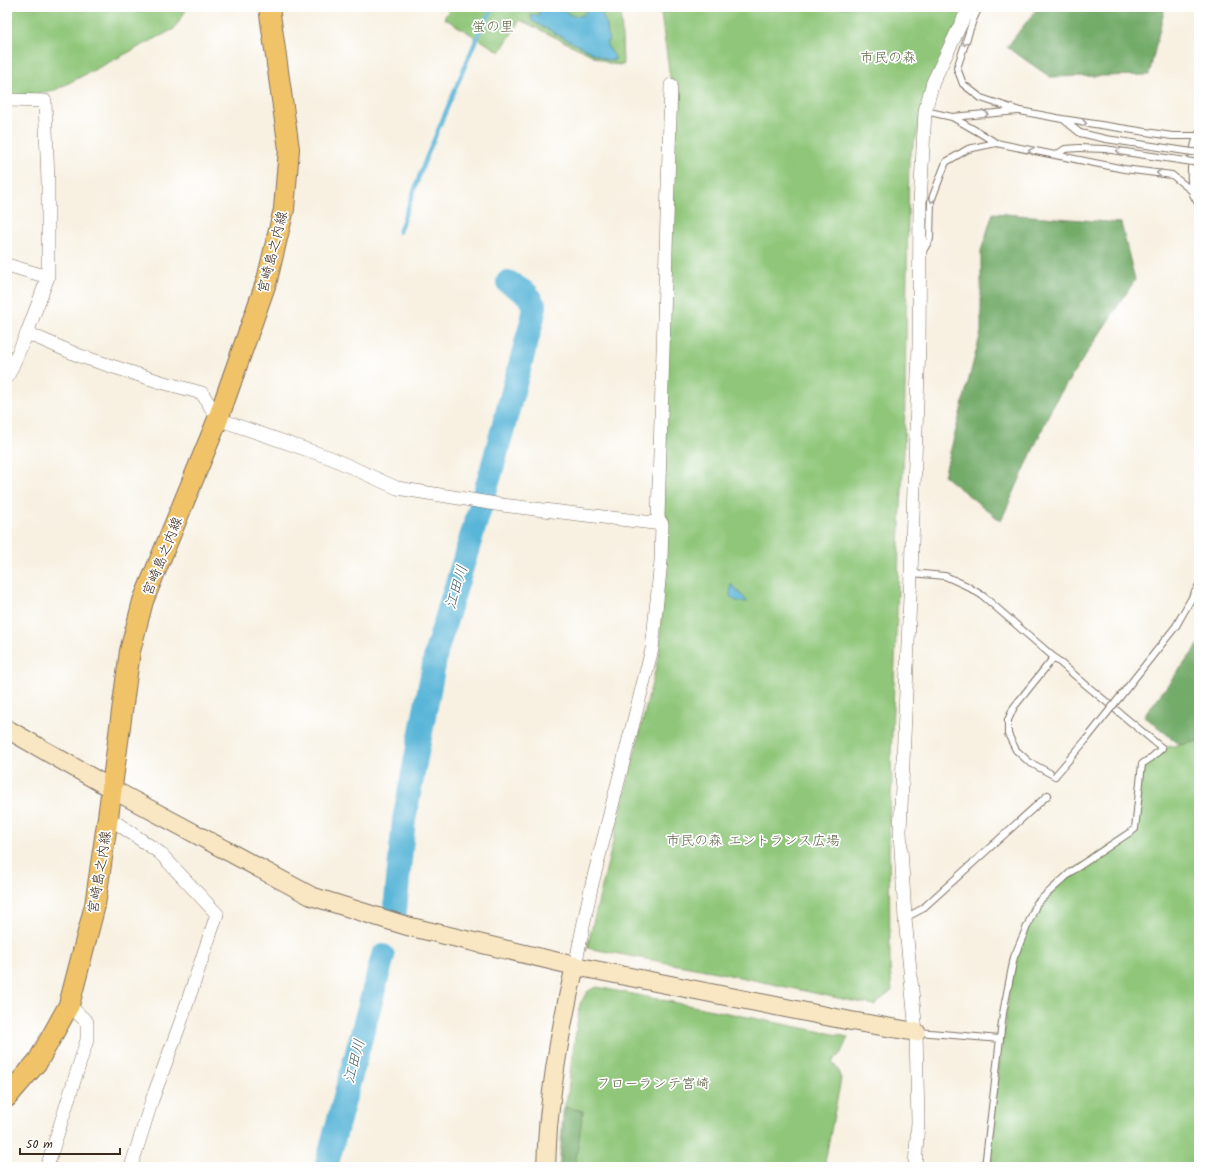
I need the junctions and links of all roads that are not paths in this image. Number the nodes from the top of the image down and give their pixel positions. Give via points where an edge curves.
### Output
1 (269, 7) edge
2 (968, 7) edge
3 (979, 7) edge
4 (671, 85) dead end
5 (7, 100) edge
6 (925, 111) junction
7 (1020, 111) junction
8 (952, 117) junction
9 (1062, 119) junction
10 (1198, 134) edge
11 (996, 143) junction
12 (1199, 153) edge
13 (1056, 155) junction
14 (1199, 163) edge
15 (1192, 192) junction
16 (1199, 204) edge
17 (920, 256) junction
18 (7, 265) edge
19 (48, 277) junction
20 (27, 333) junction
21 (7, 378) edge
22 (218, 419) junction
23 (662, 524) junction
24 (912, 573) junction
25 (1199, 586) edge
26 (1054, 657) junction
27 (7, 730) edge
28 (112, 789) junction
29 (1048, 795) dead end
30 (108, 817) junction
31 (905, 918) junction
32 (575, 966) junction
33 (69, 1005) junction
34 (916, 1032) junction
35 (1000, 1039) junction
36 (7, 1097) edge
37 (47, 1167) edge
38 (131, 1167) edge
39 (546, 1167) edge
40 (915, 1167) edge
41 (985, 1167) edge

1 - 22 main road, 宮崎島之内線 via 289,149 284,210 267,280
2 - 6 street via 932,82
3 -> 7 lane via 957,68 964,84 981,98
4 - 23 street via 658,518
5 - 19 street via 45,101
6 - 8 lane
6 - 17 street
8 -> 7 lane
7 - 9 lane
8 - 11 lane
9 -> 10 lane via 1172,136
9 - 12 lane, bridge via 1080,132 1106,139
10 - 15 lane via 1192,172
13 -> 11 lane
11 -> 17 lane via 968,149 946,162 931,201 930,239
14 -> 13 lane, bridge via 1105,149 1065,149
15 -> 13 lane via 1172,175 1124,169
15 - 16 lane
17 - 24 street
18 - 19 street
19 - 20 street
20 - 21 street
20 - 22 street via 80,356 202,393
22 - 23 street via 331,458 397,488 471,501
22 - 28 main road, 宮崎島之内線 via 144,601 130,651
23 - 32 street via 652,649 591,888
24 - 26 lane via 945,576 965,585 983,596
24 - 31 street via 900,832
25 - 26 lane, bridge via 1176,626 1056,776 1029,762 1016,750 1008,734 1008,720 1014,707
26 - 35 lane via 1162,748 1142,764 1135,829 1072,871 1037,903 1014,957
27 - 28 street
28 - 30 main road, 宮崎島之内線
28 - 32 street via 311,896 407,926
29 - 31 lane via 922,909
30 - 33 main road, 宮崎島之内線 via 95,905
30 - 38 street via 160,853 217,914
31 - 34 street
32 - 34 street
32 - 39 street via 554,1074 548,1119
33 - 36 main road, 宮崎島之内線 via 38,1061
33 - 37 street via 87,1022 87,1040
34 - 35 lane
34 - 40 street via 918,1122
35 - 41 lane

